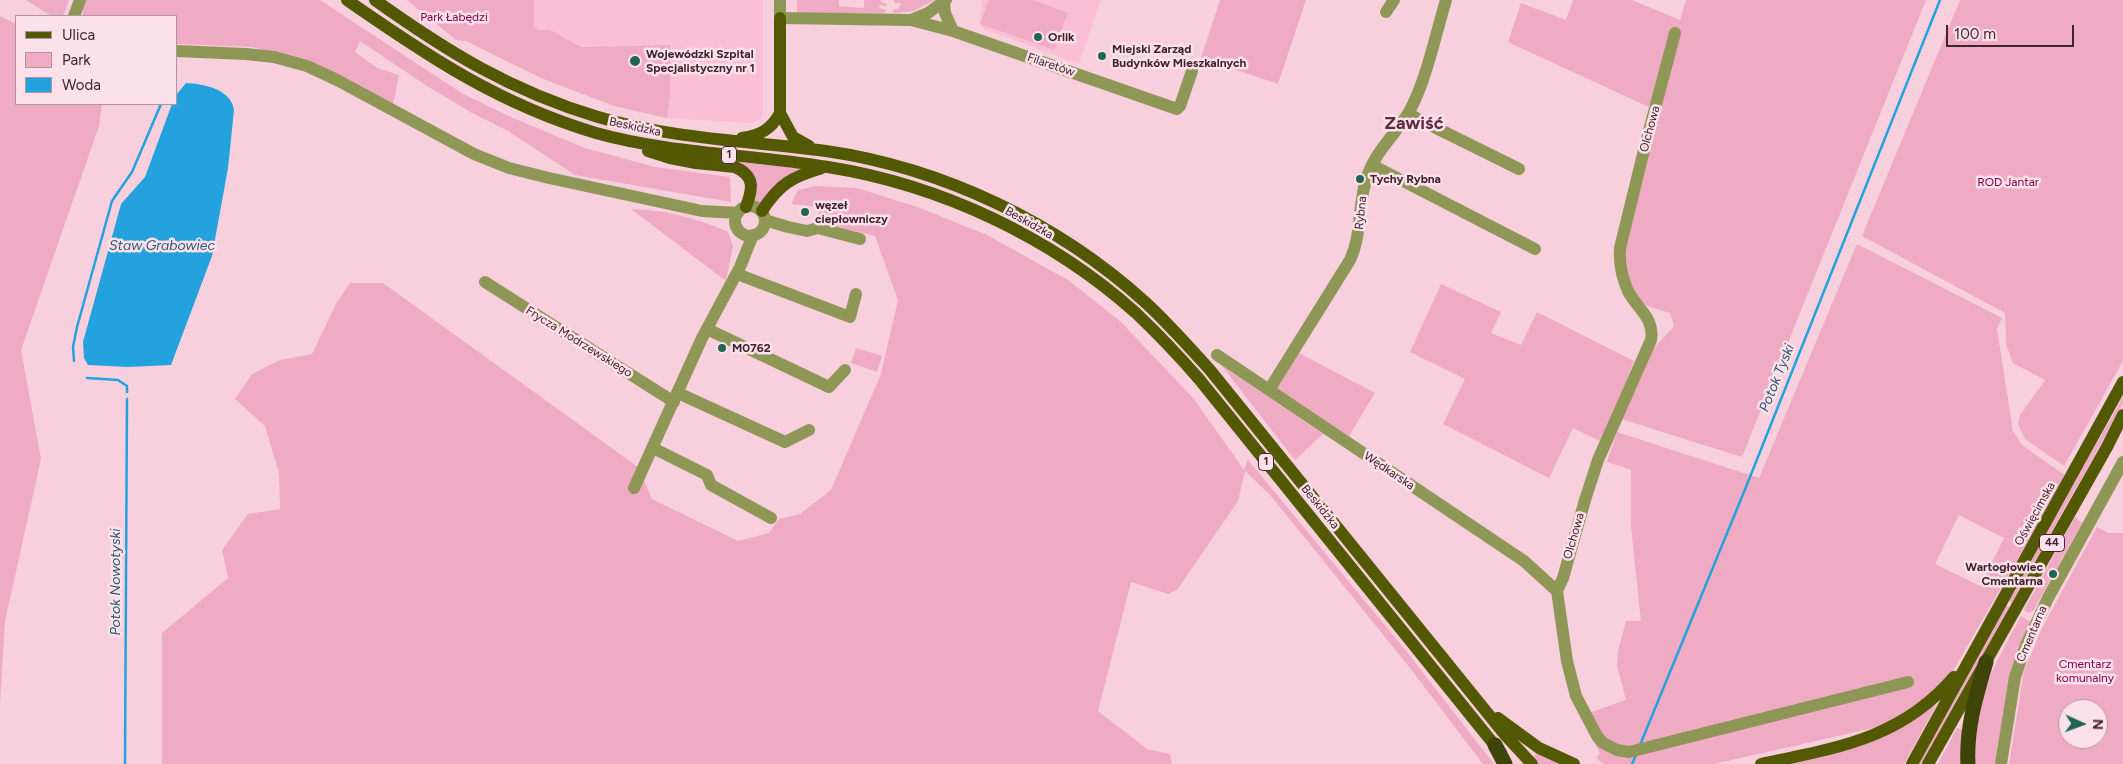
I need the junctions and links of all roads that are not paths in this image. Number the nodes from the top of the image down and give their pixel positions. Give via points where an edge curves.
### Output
1 (80, 0) edge
2 (336, 0) edge
3 (347, 0) edge
4 (780, 0) edge
5 (1394, 0) edge
6 (1446, 0) edge
7 (945, 1) edge
8 (380, 3) edge
9 (1386, 12) dead end
10 (74, 15) edge
11 (780, 18) junction
12 (911, 20) junction
13 (377, 21) junction
14 (953, 31) junction
15 (1676, 33) dead end
16 (178, 51) edge
17 (1192, 71) dead end
18 (1409, 112) junction
19 (780, 113) junction
20 (728, 140) junction
21 (630, 141) junction
22 (828, 152) junction
23 (1372, 165) junction
24 (827, 167) junction
25 (1519, 169) dead end
26 (750, 222) junction
27 (860, 239) dead end
28 (1535, 249) dead end
29 (737, 274) junction
30 (485, 282) dead end
31 (856, 294) dead end
32 (707, 329) junction
33 (1217, 355) dead end
34 (844, 370) dead end
35 (2123, 382) edge
36 (1269, 390) junction
37 (676, 397) junction
38 (2123, 415) edge
39 (809, 430) dead end
40 (653, 448) junction
41 (2123, 462) edge
42 (634, 488) dead end
43 (772, 518) dead end
44 (1557, 591) junction
45 (1970, 658) junction
46 (1986, 662) junction
47 (1908, 682) dead end
48 (1479, 702) junction
49 (1494, 745) junction
50 (1505, 764) edge
51 (1512, 764) edge
52 (1532, 764) edge
53 (1574, 764) edge
54 (1761, 764) edge
55 (1912, 764) edge
56 (1928, 764) edge
57 (1968, 764) edge
58 (2001, 764) edge

1 - 10 street
2 - 13 main road
3 - 13 main road, Beskidzka / 1
4 - 11 street
5 - 9 street
6 - 18 street, Rybna
7 - 12 street, Filaretów
7 - 14 street, Filaretów via 945,13
8 - 20 main road, Beskidzka / 1 via 477,68 546,100 633,126
11 - 12 street, Filaretów
11 - 19 main road
12 - 14 street, Filaretów
13 - 21 main road, Beskidzka / 1 via 438,62 501,97 565,123
14 - 17 street, Filaretów via 1177,109
15 - 44 street, Olchowa via 1620,248 1625,283 1651,323 1651,340 1598,460
16 - 26 street via 274,57 307,66 474,154 509,168
18 - 23 street, Rybna
18 - 25 street
19 - 20 main road via 768,129 757,135
19 - 22 main road via 792,137
20 - 22 main road, Beskidzka / 1
21 - 24 main road, Beskidzka / 1
21 - 26 main road via 649,152 670,158 744,171 751,184
22 - 48 main road, Beskidzka / 1 via 892,165 1000,205 1071,246 1144,301 1210,370
23 - 28 street
23 - 36 street, Rybna via 1365,181 1358,238 1350,260
24 - 26 main road via 788,181
24 - 49 main road, Beskidzka / 1 via 922,190 993,219 1064,259 1135,313 1199,379
26 - 27 street via 807,231 818,228
26 - 29 street
29 - 31 street via 850,317
29 - 32 street
30 - 37 street, Frycza Modrzewskiego
32 - 34 street via 829,387
32 - 37 street
33 - 36 street, Wędkarska
35 - 45 main road, Oświęcimska / 44
36 - 44 street, Wędkarska via 1524,561
37 - 39 street, Frycza Modrzewskiego via 785,442
37 - 40 street
38 - 46 main road, 44
40 - 42 street
40 - 43 street via 707,475 711,485
41 - 58 street, Cmentarna via 2048,598 2026,645 2015,677
44 - 47 street, Olchowa via 1567,661 1576,696 1598,736 1617,750 1629,752
45 - 54 main road via 1921,710 1897,725 1867,739
45 - 55 main road, Oświęcimska / 44
46 - 56 main road, 44
46 - 57 highway via 1968,730
48 - 52 main road, Beskidzka / 1
48 - 53 main road via 1539,748
49 - 50 highway
49 - 51 main road, Beskidzka / 1

